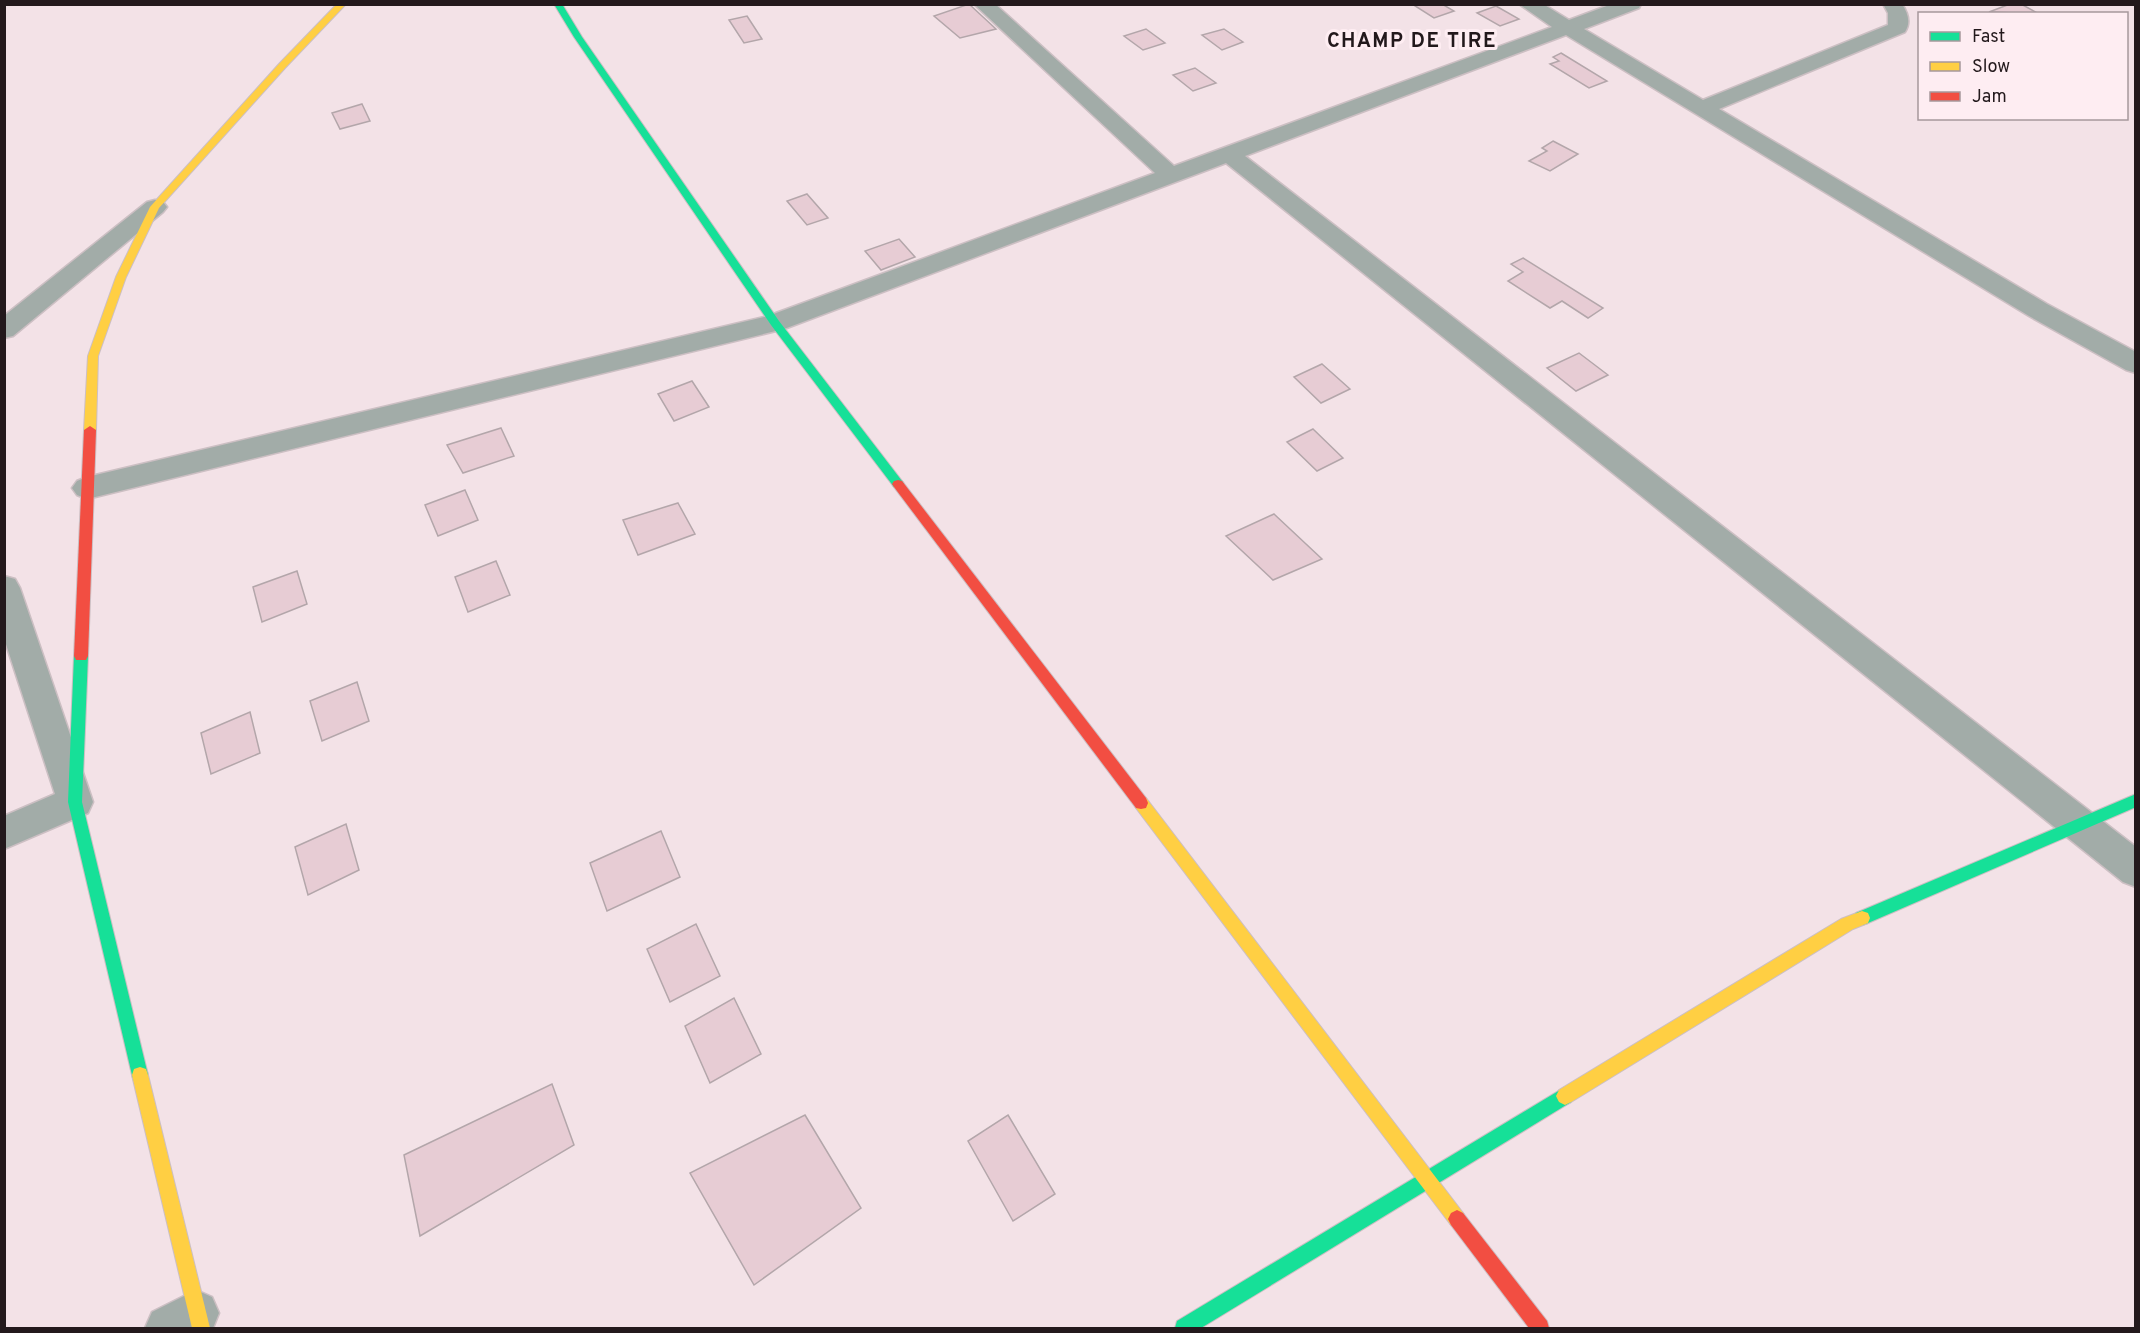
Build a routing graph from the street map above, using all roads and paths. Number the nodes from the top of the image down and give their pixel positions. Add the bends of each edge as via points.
1 (342, 4) edge
2 (558, 4) edge
3 (983, 4) edge
4 (1528, 4) edge
5 (1632, 4) edge
6 (1892, 4) edge
7 (1566, 28) junction
8 (1702, 108) junction
9 (1227, 153) junction
10 (1171, 176) junction
11 (155, 207) junction
12 (775, 323) junction
13 (4, 330) edge
14 (2136, 364) edge
15 (87, 488) junction
16 (4, 588) edge
17 (2136, 800) edge
18 (75, 802) junction
19 (2078, 825) junction
20 (4, 833) edge
21 (2136, 870) edge
22 (1426, 1181) junction
23 (188, 1323) edge
24 (1184, 1329) edge
25 (1540, 1329) edge

1 - 11 main road
2 - 12 main road
3 - 10 street
4 - 7 street
5 - 7 street
6 - 8 street via 1898,13 1898,28
7 - 8 street
7 - 9 street
8 - 14 street via 2038,310
9 - 10 street
9 - 19 street
10 - 12 street
11 - 13 street
11 - 15 main road via 121,277 93,356
12 - 15 street
12 - 22 main road
15 - 18 main road
16 - 18 street
17 - 19 main road
18 - 20 street
18 - 23 main road
19 - 21 street
19 - 22 main road via 1847,924
22 - 24 main road
22 - 25 main road

